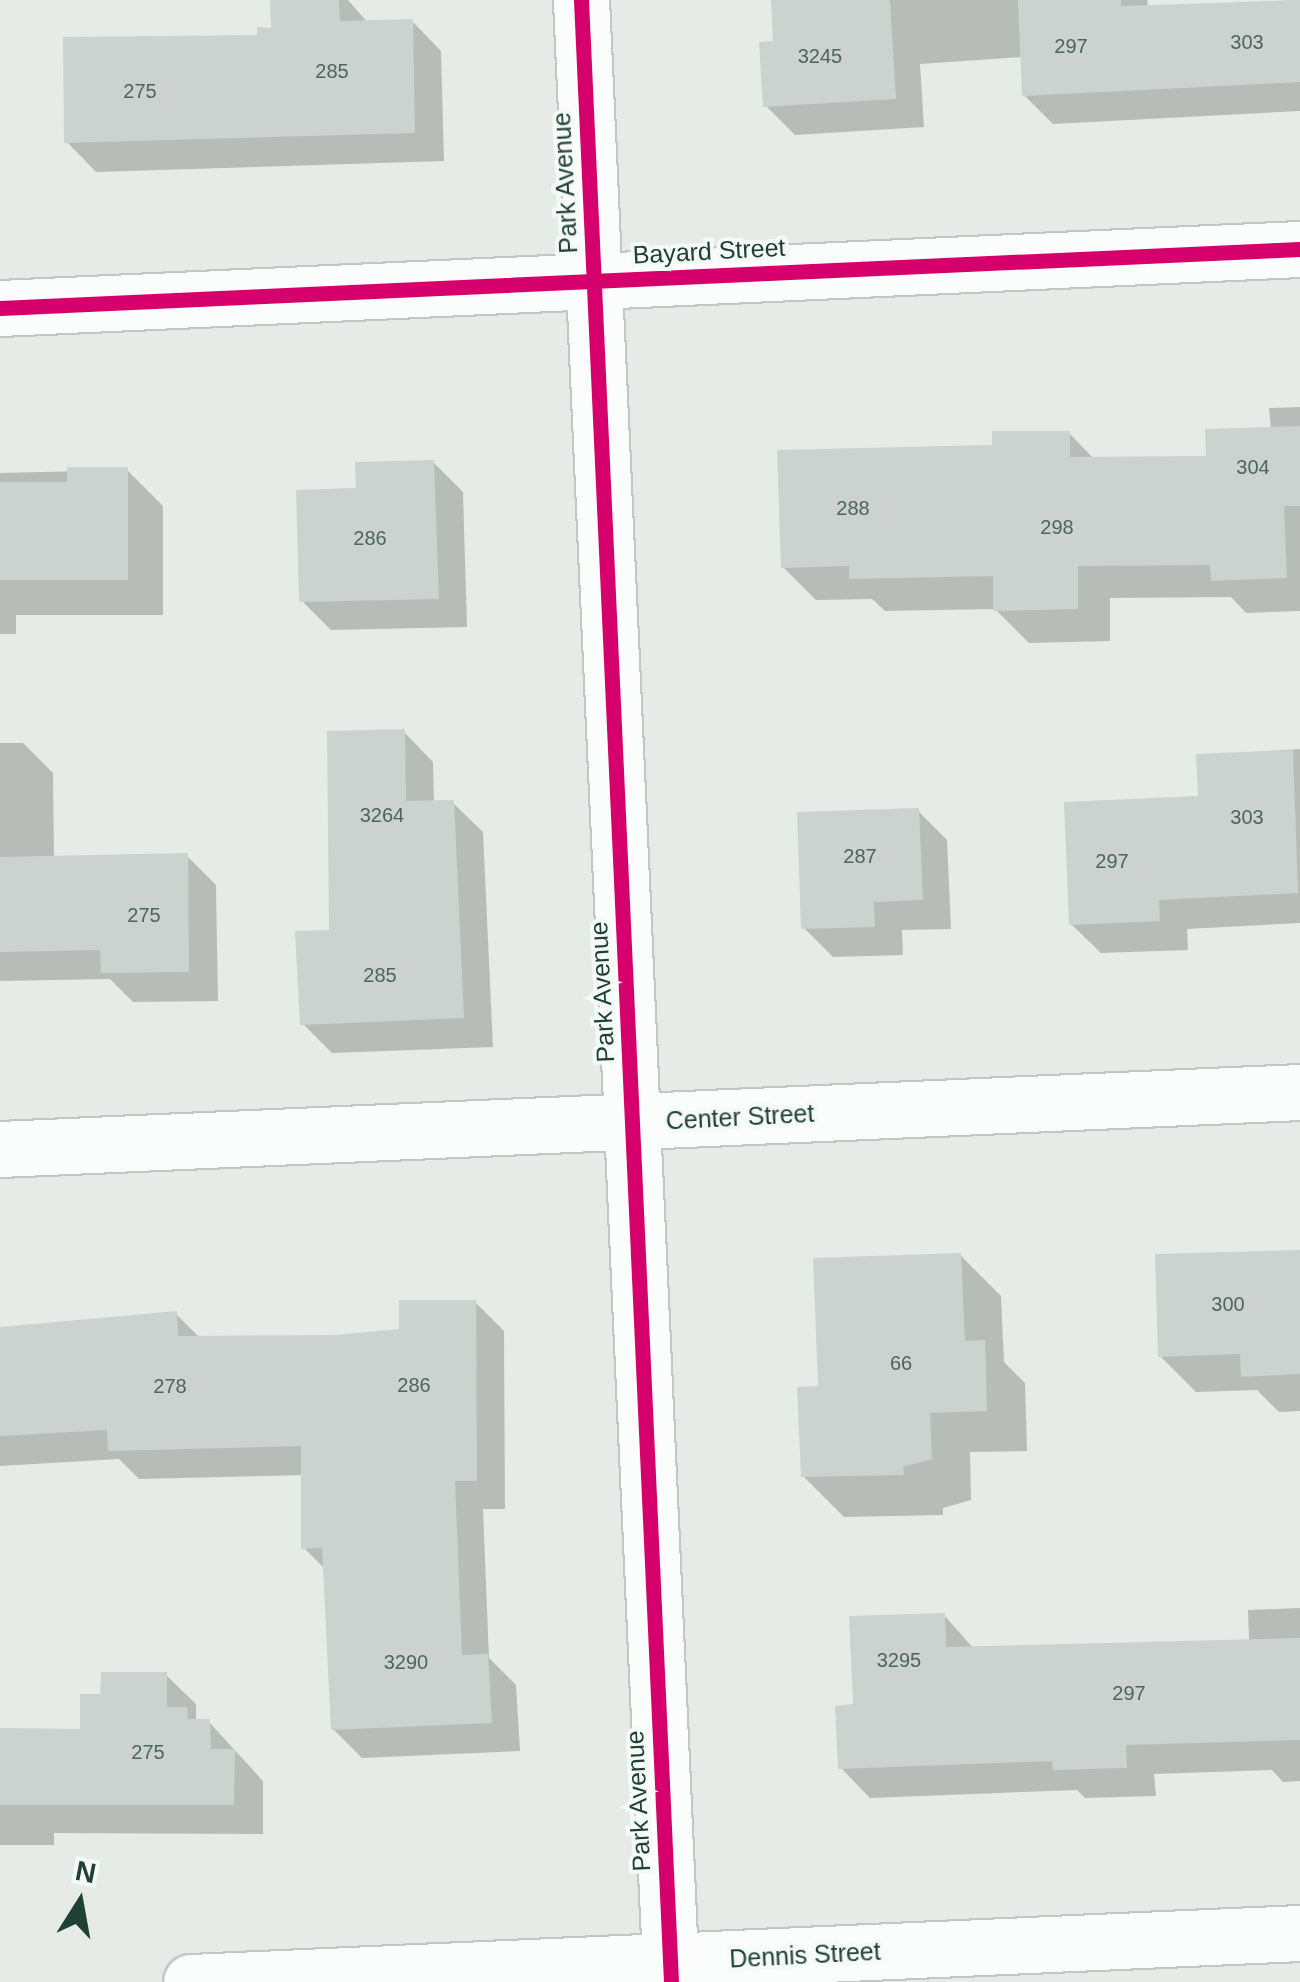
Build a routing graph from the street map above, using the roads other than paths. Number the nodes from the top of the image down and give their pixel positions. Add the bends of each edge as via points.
1 (581, 0) edge
2 (1300, 249) edge
3 (594, 281) junction
4 (0, 308) edge
5 (1300, 1092) edge
6 (632, 1122) junction
7 (0, 1149) edge
8 (1300, 1932) edge
9 (670, 1971) edge
10 (191, 1982) edge

1 - 3 street, Park Avenue
2 - 3 street, Bayard Street
3 - 4 street, Bayard Street
3 - 6 street, Park Avenue
5 - 6 street, Center Street
6 - 7 street, Center Street
6 - 9 street, Park Avenue
8 - 9 street, Dennis Street
9 - 10 street, Dennis Street

